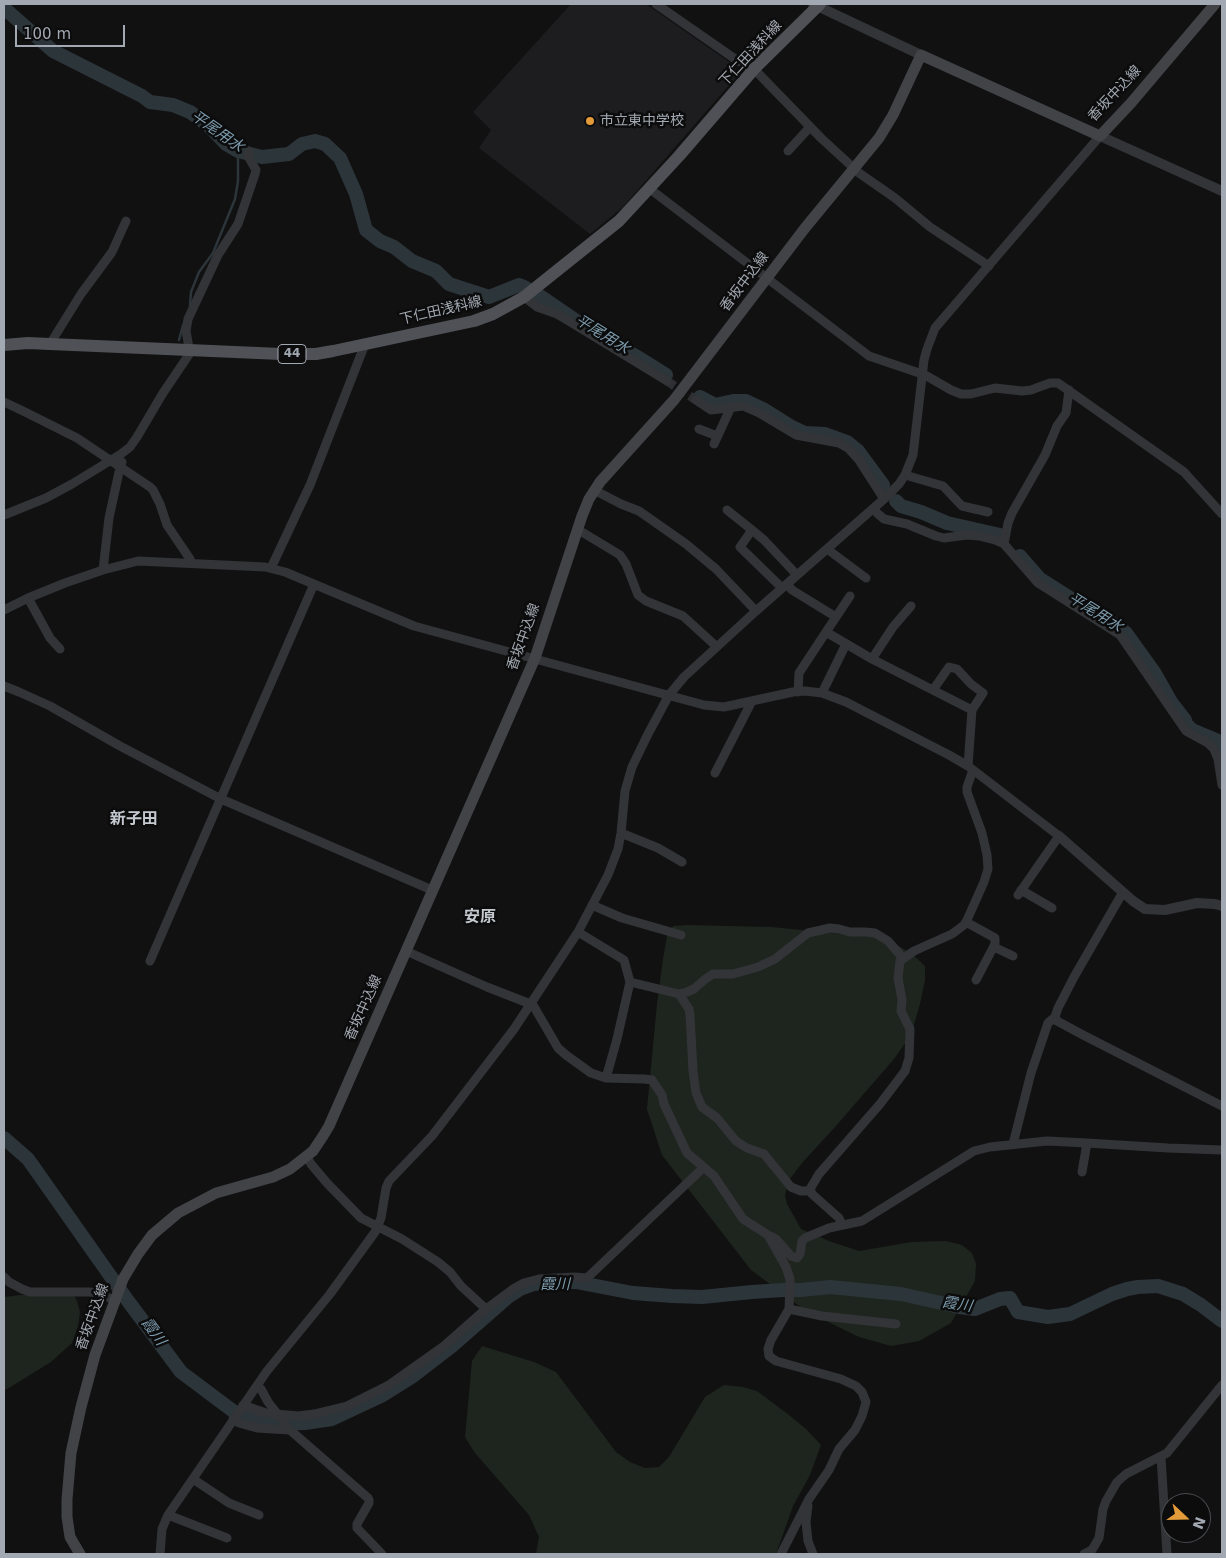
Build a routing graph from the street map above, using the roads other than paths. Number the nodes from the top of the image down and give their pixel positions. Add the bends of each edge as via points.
1 (656, 4) edge
2 (817, 4) edge
3 (1214, 4) edge
4 (921, 55) junction
5 (754, 69) junction
6 (810, 127) junction
7 (1100, 136) junction
8 (788, 150) dead end
9 (248, 153) dead end
10 (854, 168) junction
11 (650, 189) junction
12 (1222, 191) edge
13 (126, 221) dead end
14 (989, 266) junction
15 (767, 278) junction
16 (524, 297) junction
17 (50, 344) junction
18 (365, 344) junction
19 (4, 345) edge
20 (190, 350) junction
21 (923, 374) junction
22 (667, 381) tunnel mouth
23 (1069, 390) junction
24 (696, 400) tunnel mouth
25 (4, 402) edge
26 (731, 407) junction
27 (699, 429) dead end
28 (130, 447) junction
29 (110, 460) junction
30 (120, 467) junction
31 (905, 475) junction
32 (594, 490) junction
33 (884, 499) junction
34 (874, 508) junction
35 (727, 510) dead end
36 (988, 512) dead end
37 (1222, 514) edge
38 (4, 515) edge
39 (577, 529) junction
40 (752, 530) junction
41 (1004, 544) junction
42 (827, 549) junction
43 (191, 563) junction
44 (271, 568) junction
45 (103, 570) junction
46 (798, 575) junction
47 (866, 578) dead end
48 (314, 584) junction
49 (785, 586) junction
50 (850, 596) dead end
51 (28, 598) junction
52 (911, 606) dead end
53 (4, 610) edge
54 (756, 611) junction
55 (836, 617) junction
56 (826, 632) junction
57 (846, 644) junction
58 (717, 647) junction
59 (60, 649) dead end
60 (535, 658) junction
61 (872, 659) junction
62 (4, 686) edge
63 (933, 690) junction
64 (798, 692) junction
65 (822, 693) junction
66 (669, 695) junction
67 (752, 701) junction
68 (972, 710) junction
69 (970, 768) junction
70 (715, 773) dead end
71 (1222, 785) edge
72 (221, 799) junction
73 (621, 834) junction
74 (1059, 836) junction
75 (682, 862) dead end
76 (432, 890) junction
77 (1123, 892) junction
78 (592, 905) junction
79 (1222, 906) edge
80 (1052, 908) dead end
81 (966, 922) junction
82 (578, 932) junction
83 (681, 935) dead end
84 (994, 947) junction
85 (406, 951) junction
86 (1013, 956) dead end
87 (903, 958) junction
88 (150, 961) dead end
89 (976, 980) dead end
90 (630, 982) junction
91 (679, 994) junction
92 (531, 1004) junction
93 (1055, 1017) junction
94 (606, 1078) junction
95 (1222, 1106) edge
96 (1087, 1143) junction
97 (1013, 1144) junction
98 (1222, 1150) edge
99 (307, 1157) junction
100 (703, 1168) junction
101 (1082, 1172) dead end
102 (810, 1191) junction
103 (378, 1226) junction
104 (842, 1226) junction
105 (768, 1235) junction
106 (4, 1277) edge
107 (116, 1298) junction
108 (486, 1309) junction
109 (789, 1309) junction
110 (896, 1324) dead end
111 (1222, 1385) edge
112 (261, 1389) dead end
113 (242, 1406) junction
114 (277, 1414) junction
115 (234, 1418) junction
116 (289, 1429) junction
117 (1161, 1457) junction
118 (193, 1478) junction
119 (809, 1500) junction
120 (168, 1515) junction
121 (259, 1515) dead end
122 (227, 1538) dead end
123 (80, 1554) edge
124 (160, 1554) edge
125 (382, 1554) edge
126 (781, 1554) edge
127 (813, 1554) edge
128 (1084, 1554) edge
129 (1167, 1554) edge

1 - 5 street
2 - 4 street
2 - 5 main road, 下仁田浅科線 / 44
3 - 7 main road, 香坂中込線
4 - 7 main road, 香坂中込線
4 - 10 main road, 香坂中込線 via 886,128
5 - 6 street
5 - 11 main road, 下仁田浅科線 / 44
6 - 8 street
6 - 10 street
7 - 12 street
7 - 14 street
9 - 20 street via 256,174 238,224 218,255 188,320 186,331
10 - 14 street via 930,227
10 - 15 main road, 香坂中込線
11 - 15 street
11 - 16 main road, 下仁田浅科線 / 44 via 620,221
13 - 17 street via 112,252
14 - 21 street via 935,328
15 - 21 street via 870,356
15 - 32 main road, 香坂中込線 via 674,400
16 - 18 main road, 下仁田浅科線 / 44 via 474,321
16 - 22 street via 536,307 557,314
17 - 19 main road, 下仁田浅科線 / 44
17 - 20 main road, 下仁田浅科線 / 44
18 - 20 main road, 下仁田浅科線 / 44 via 301,354
18 - 44 street via 310,485
20 - 28 street
21 - 23 street via 961,394 996,388 1031,390 1054,383
21 - 31 street via 914,448
23 - 37 street via 1184,472
23 - 41 street via 1066,413 1012,513
24 - 26 street via 711,410
25 - 29 street via 77,438
26 - 27 street via 716,440
26 - 33 street via 743,406 796,435 839,443 848,448
28 - 29 street
28 - 30 street
29 - 30 street
29 - 38 street via 59,491
30 - 43 street via 153,490 167,525
30 - 45 street via 109,518
31 - 33 street
31 - 36 street via 943,486 962,506
32 - 39 main road, 香坂中込線
32 - 54 street via 639,512 686,544 716,569
33 - 34 street
34 - 41 street via 884,518 936,536 979,536
34 - 42 street
35 - 40 street
39 - 58 street via 620,555 638,595 683,616
39 - 60 main road, 香坂中込線
40 - 46 street
40 - 49 street via 740,547
41 - 71 street via 1038,583 1120,635 1186,731 1214,749
42 - 46 street
42 - 47 street
43 - 44 street
43 - 45 street via 138,561
44 - 48 street
45 - 51 street
46 - 49 street
48 - 60 street via 414,626
48 - 72 street
49 - 54 street
49 - 55 street
50 - 55 street
51 - 53 street
51 - 59 street via 50,638
52 - 61 street
54 - 58 street
55 - 56 street
56 - 57 street
56 - 64 street via 799,673
57 - 61 street
57 - 65 street
58 - 66 street
60 - 66 street
60 - 76 main road, 香坂中込線
61 - 63 street
62 - 72 street via 50,706
63 - 68 street
63 - 68 street via 949,667 957,669 983,693
64 - 65 street
64 - 67 street
65 - 69 street via 846,702
66 - 67 street via 724,707
66 - 73 street via 628,779
67 - 70 street
68 - 69 street
69 - 74 street
69 - 81 street via 967,792 988,862 984,882
72 - 76 street
72 - 88 street
73 - 75 street via 658,848
73 - 78 street via 614,862
74 - 77 street
74 - 80 street via 1020,893
76 - 85 main road, 香坂中込線
77 - 79 street via 1139,906 1152,910 1197,903
77 - 93 street
78 - 82 street
78 - 83 street via 622,918
81 - 84 street via 995,938
81 - 87 street via 952,934
82 - 90 street via 624,960
82 - 92 street
84 - 86 street
84 - 89 street
85 - 92 street
85 - 99 main road, 香坂中込線 via 329,1126
87 - 91 street via 888,941 875,933 816,930 758,967 732,974 713,974 694,989
87 - 102 street via 898,978 901,1011 911,1039 905,1071 819,1174
90 - 91 street
90 - 94 street
91 - 102 street via 689,1009 693,1072 702,1107 717,1118 736,1141 764,1154 791,1187
92 - 94 street via 558,1048 591,1073
92 - 103 street via 432,1136 390,1181
93 - 95 street via 1085,1036
93 - 97 street via 1048,1023 1031,1073
94 - 100 street via 652,1080 662,1094 687,1153
96 - 97 street via 1047,1141
96 - 98 street
96 - 101 street
97 - 104 street via 974,1151 862,1221
99 - 103 street via 344,1202 361,1218
99 - 107 main road, 香坂中込線 via 282,1174 216,1193 178,1213 152,1235 138,1254
100 - 105 street via 714,1176 743,1219
100 - 108 street via 587,1278 532,1280 513,1288
102 - 104 street via 839,1218
103 - 108 street via 438,1262
103 - 113 street via 330,1294
104 - 105 street via 806,1238 796,1258
105 - 109 street via 786,1267 790,1286
106 - 107 street via 30,1292 89,1292
107 - 123 main road, 香坂中込線 via 95,1355 68,1471 67,1517 70,1537
108 - 114 street via 444,1346 390,1385 347,1406 328,1411 298,1416
109 - 110 street
109 - 119 street via 771,1340 770,1356 776,1361 856,1386 866,1402 858,1423
111 - 117 street via 1180,1440
112 - 114 street
113 - 114 street
113 - 115 street
114 - 116 street
115 - 116 street via 239,1423 257,1428
115 - 118 street
116 - 125 street via 368,1498 369,1503 357,1528
117 - 128 street via 1126,1474 1117,1482 1106,1500 1100,1538 1092,1550
117 - 129 street
118 - 120 street
118 - 121 street via 229,1503
119 - 126 street
119 - 127 street via 806,1522
120 - 122 street
120 - 124 street via 162,1529

